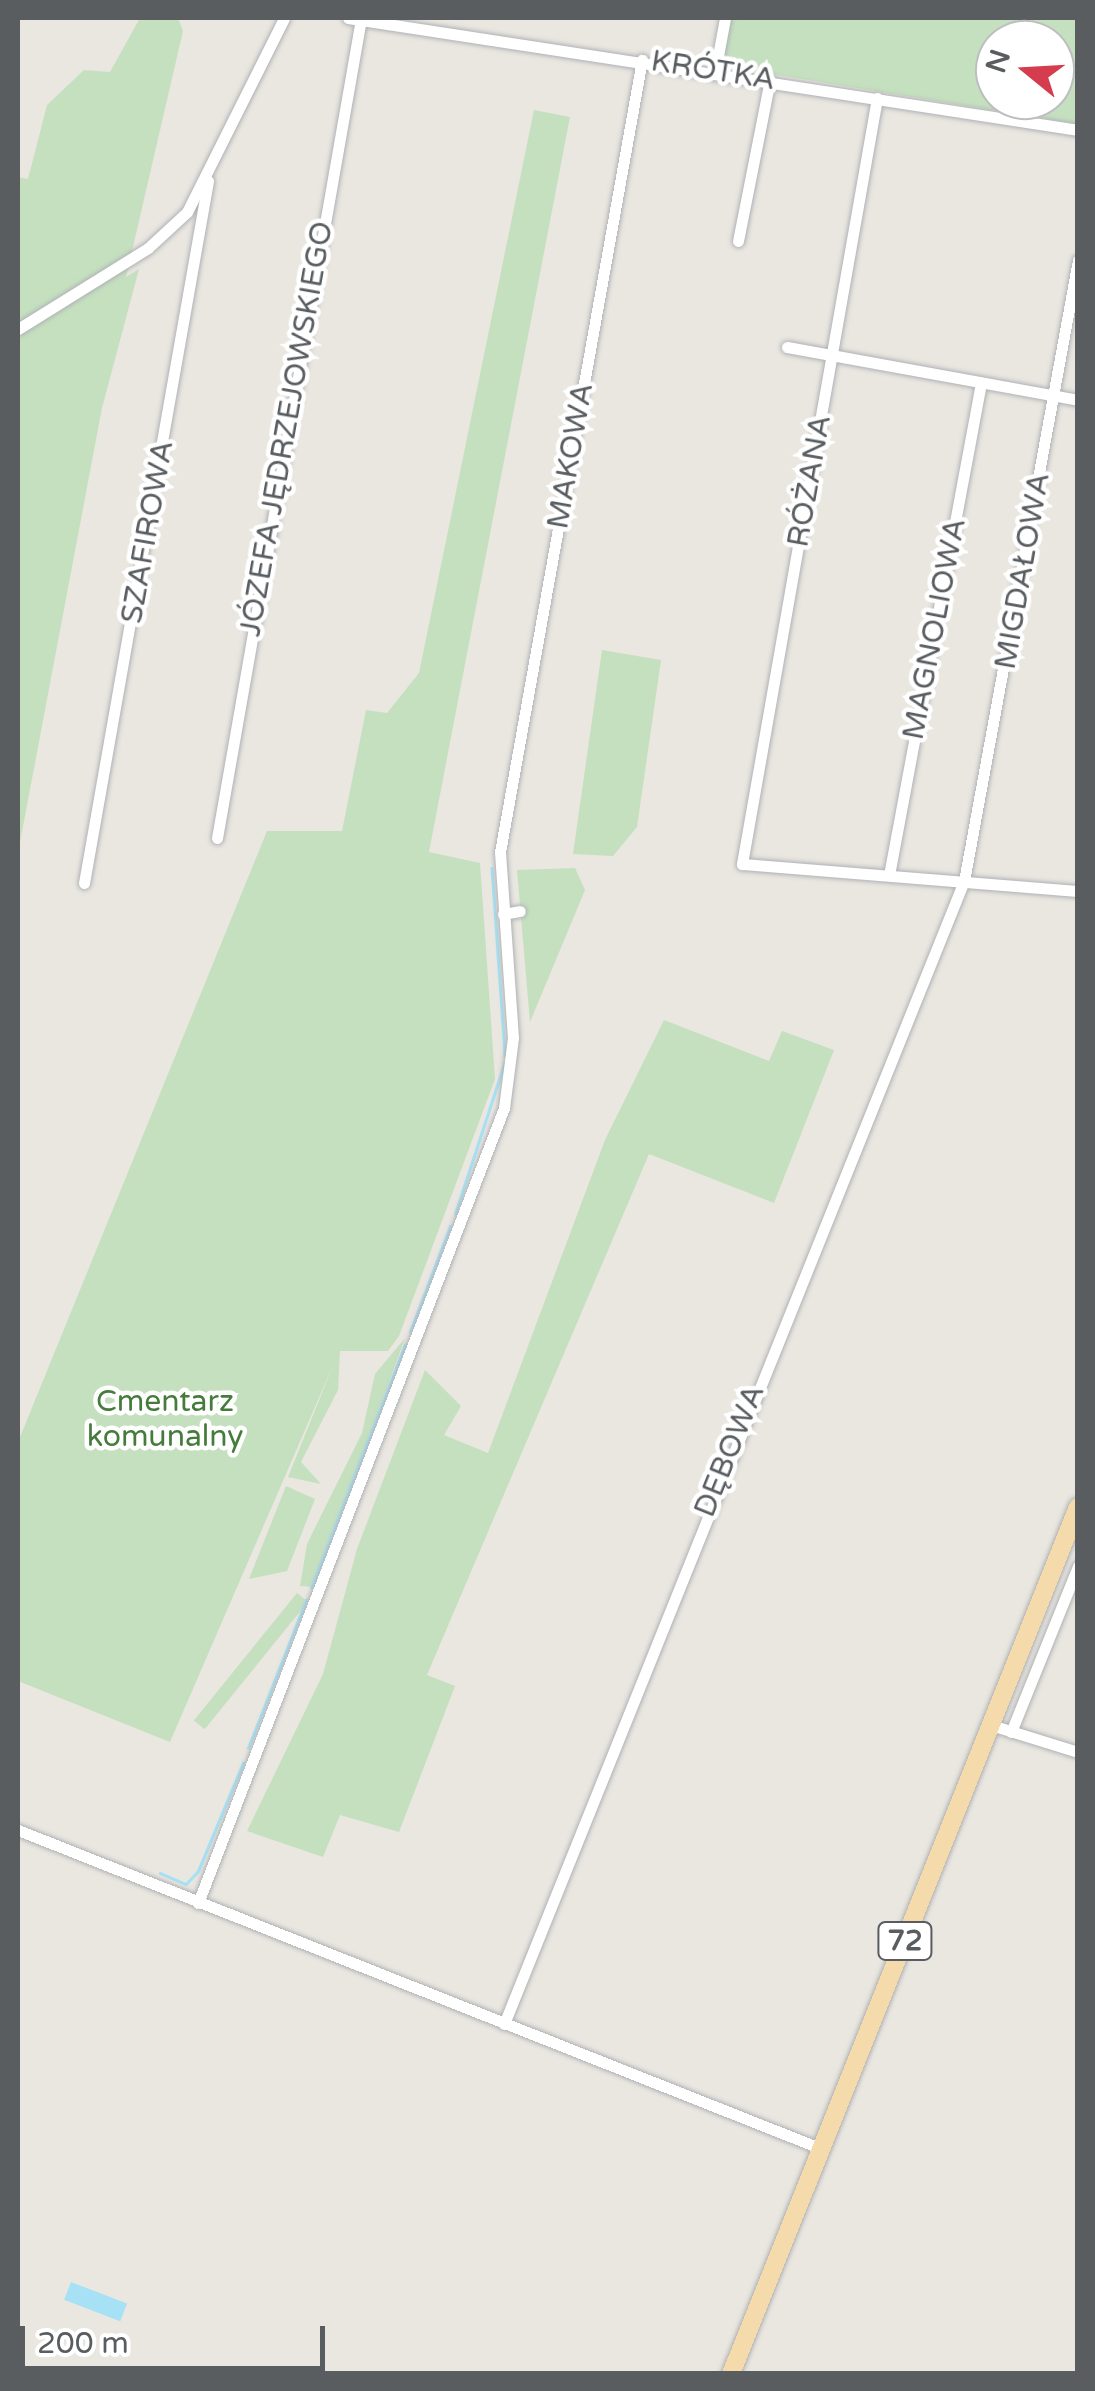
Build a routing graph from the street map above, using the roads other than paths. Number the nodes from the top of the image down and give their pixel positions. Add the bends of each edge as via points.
1 (284, 18) edge
2 (354, 18) edge
3 (725, 18) edge
4 (642, 60) junction
5 (715, 72) junction
6 (770, 80) junction
7 (877, 98) junction
8 (1078, 130) edge
9 (208, 181) junction
10 (738, 242) dead end
11 (1078, 260) edge
12 (18, 330) edge
13 (786, 346) dead end
14 (833, 354) junction
15 (981, 384) junction
16 (1054, 396) junction
17 (1078, 400) edge
18 (216, 838) dead end
19 (889, 875) junction
20 (964, 880) junction
21 (84, 883) dead end
22 (1078, 891) edge
23 (520, 911) dead end
24 (502, 914) junction
25 (1078, 1508) edge
26 (1078, 1566) edge
27 (991, 1725) junction
28 (1010, 1732) junction
29 (1078, 1752) edge
30 (18, 1830) edge
31 (198, 1902) junction
32 (504, 2024) junction
33 (822, 2149) junction
34 (732, 2374) edge

1 - 9 street
2 - 4 street, KRÓTKA
2 - 18 street, JÓZEFA JĘDRZEJOWSKIEGO
3 - 5 street
4 - 5 street, KRÓTKA
4 - 24 street, MAKOWA via 500,852
5 - 6 street, KRÓTKA
6 - 7 street, KRÓTKA
6 - 10 street
7 - 8 street, KRÓTKA
7 - 14 street, RÓŻANA
9 - 12 street via 148,248
9 - 21 street, SZAFIROWA
11 - 16 street, MIGDAŁOWA
13 - 14 street
14 - 15 street
14 - 19 street, RÓŻANA via 742,864
15 - 16 street
15 - 19 street, MAGNOLIOWA
16 - 17 street
16 - 20 street, MIGDAŁOWA
19 - 20 street
20 - 22 street
20 - 32 street, DĘBOWA
23 - 24 street
24 - 31 street, MAKOWA via 511,1072
25 - 27 main road, 72
26 - 28 street
27 - 28 street
27 - 33 main road, 72
28 - 29 street
30 - 31 street
31 - 32 street
32 - 33 street
33 - 34 main road, 72

